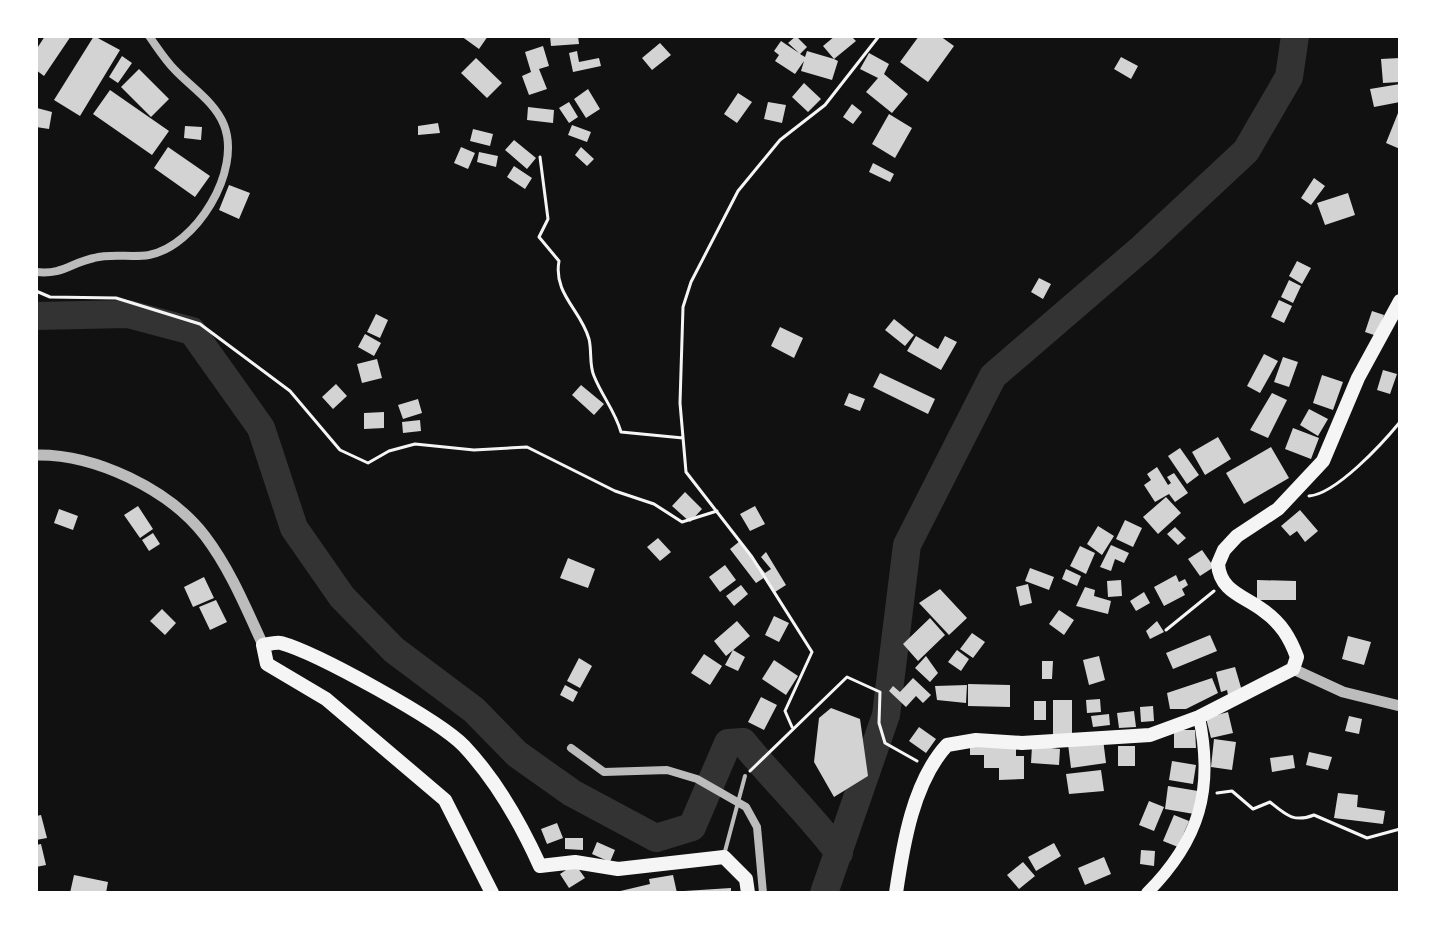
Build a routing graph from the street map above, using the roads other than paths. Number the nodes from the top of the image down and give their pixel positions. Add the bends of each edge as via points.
1 (149, 36) edge
2 (36, 272) edge
3 (1400, 301) edge
4 (36, 455) edge
5 (263, 645) junction
6 (1293, 669) junction
7 (1400, 706) edge
8 (1199, 717) junction
9 (571, 748) dead end
10 (745, 776) road end
11 (724, 857) junction
12 (492, 893) edge
13 (748, 893) edge
14 (763, 893) edge
15 (896, 893) edge
16 (1147, 893) edge

1 - 2 street via 225,126 228,151 216,200 176,245 149,255 92,258 55,274
3 - 6 main road via 1358,378 1323,461 1290,497 1224,550 1218,564 1223,584 1289,635 1297,657
4 - 5 street via 129,478 181,510 231,577
5 - 11 main road via 279,642 313,657 394,699 463,745 521,825 540,866 575,862 618,869
5 - 12 main road via 267,664 326,699 445,800
6 - 7 street via 1343,692
6 - 8 main road
8 - 15 main road via 1142,736 947,745 915,806
8 - 16 main road via 1207,782 1196,823
9 - 14 street via 604,772 667,770 697,779 746,807 757,827
10 - 11 lane
11 - 13 main road via 746,879

